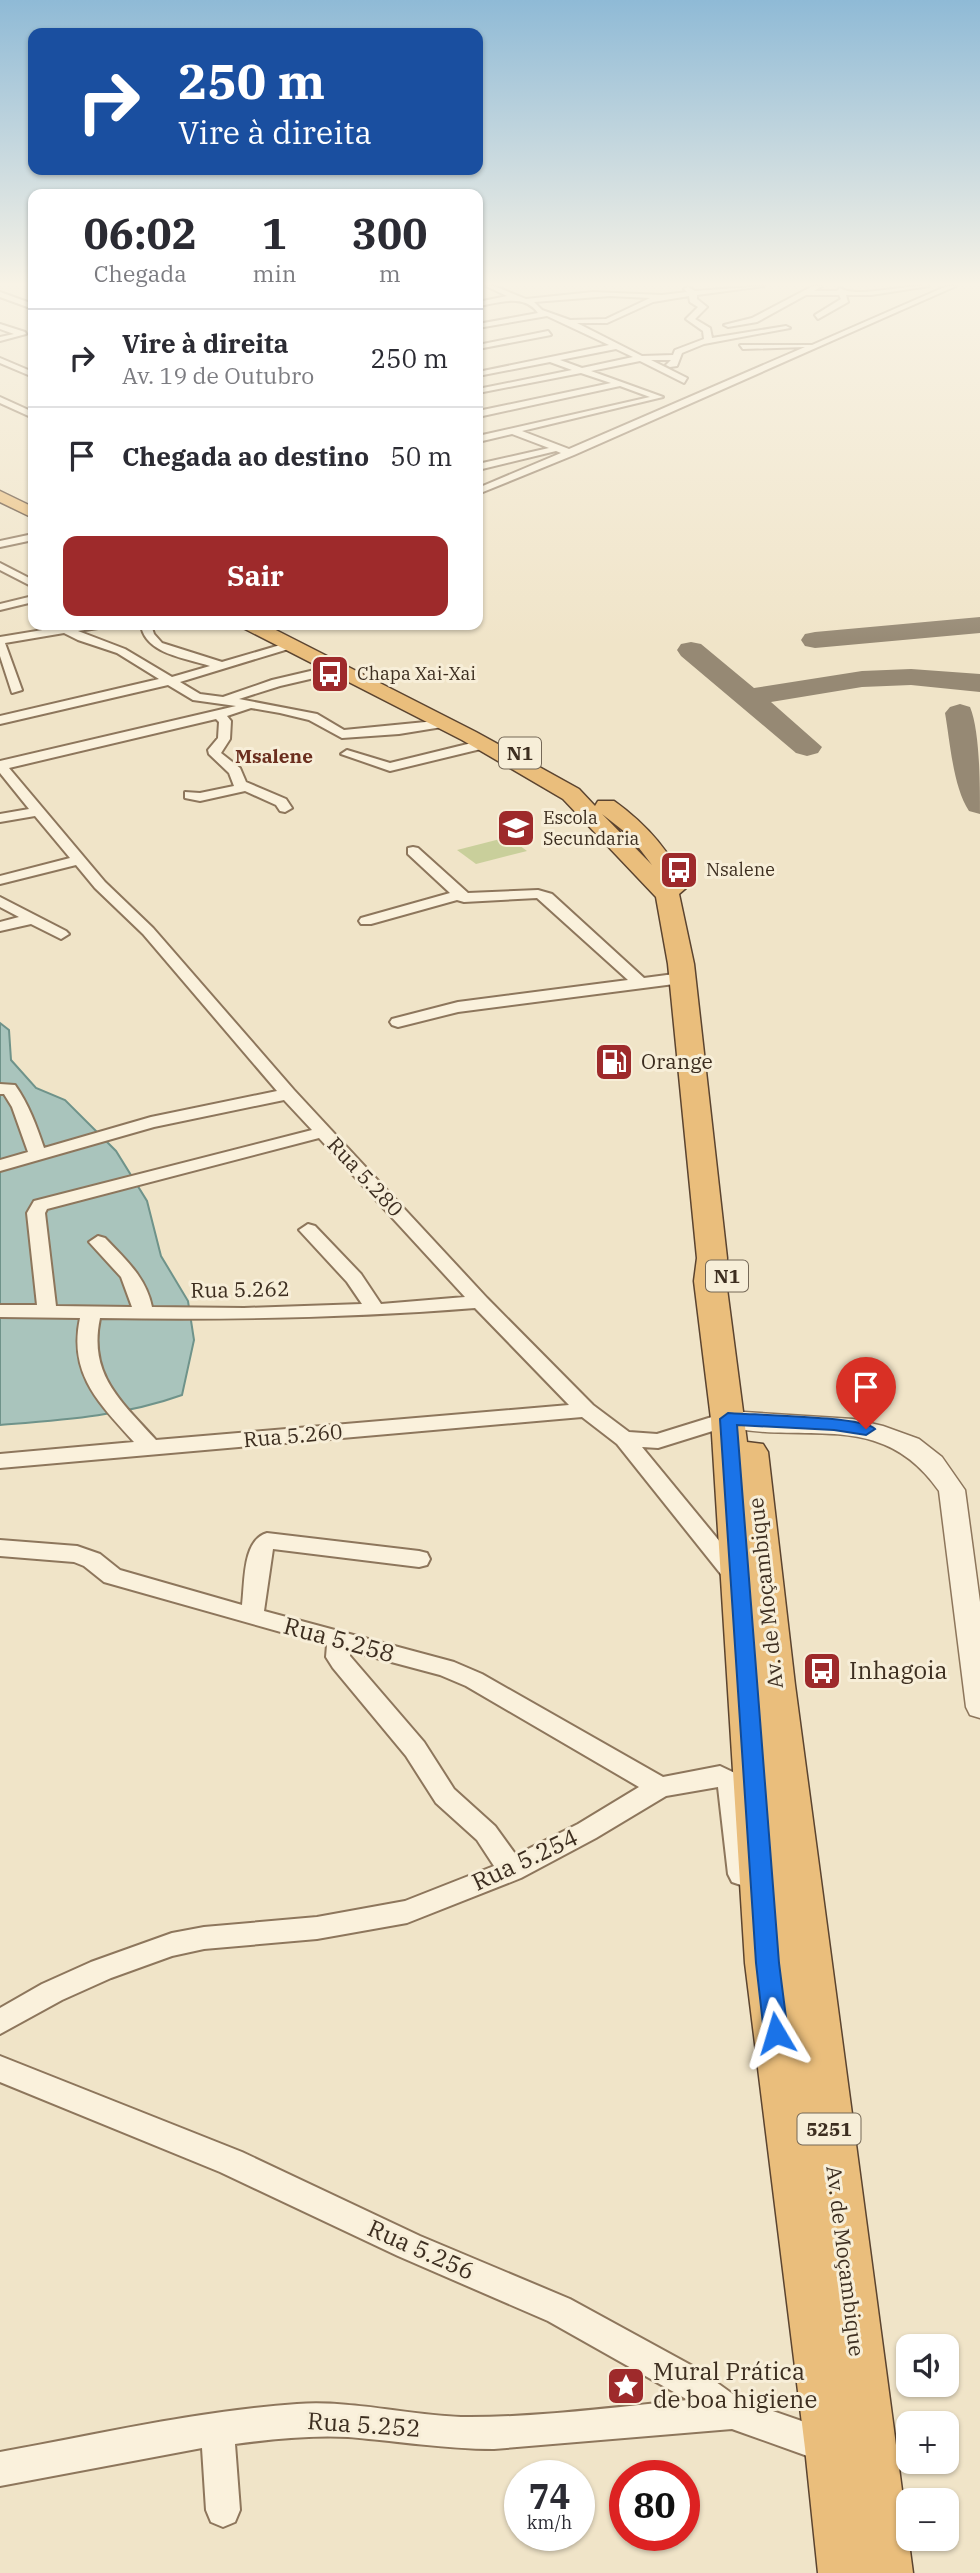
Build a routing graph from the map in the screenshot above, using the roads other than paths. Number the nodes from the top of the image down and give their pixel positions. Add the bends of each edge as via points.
1 (12, 406) edge
2 (522, 406) edge
3 (620, 406) edge
4 (678, 406) edge
5 (28, 409) edge
6 (22, 411) junction
7 (28, 413) edge
8 (0, 415) edge
9 (483, 415) edge
10 (483, 418) edge
11 (514, 431) junction
12 (483, 438) edge
13 (560, 448) junction
14 (571, 453) junction
15 (483, 466) edge
16 (0, 487) edge
17 (483, 489) edge
18 (0, 496) edge
19 (28, 501) edge
20 (28, 510) edge
21 (28, 538) edge
22 (0, 544) edge
23 (0, 565) edge
24 (12, 572) junction
25 (0, 575) edge
26 (28, 581) edge
27 (28, 600) edge
28 (0, 607) edge
29 (10, 624) dead end
30 (59, 630) edge
31 (68, 630) edge
32 (147, 630) edge
33 (262, 630) edge
34 (278, 630) edge
35 (29, 634) junction
36 (290, 645) junction
37 (1, 646) edge
38 (223, 666) junction
39 (337, 670) junction
40 (168, 681) junction
41 (16, 690) dead end
42 (221, 708) junction
43 (0, 720) edge
44 (442, 723) junction
45 (484, 744) junction
46 (347, 754) dead end
47 (1, 766) edge
48 (246, 787) junction
49 (190, 795) dead end
50 (285, 808) dead end
51 (39, 811) junction
52 (0, 818) edge
53 (413, 850) dead end
54 (80, 860) junction
55 (0, 880) edge
56 (457, 895) junction
57 (0, 901) edge
58 (31, 919) junction
59 (366, 921) dead end
60 (0, 927) edge
61 (61, 934) dead end
62 (682, 978) junction
63 (641, 984) junction
64 (398, 1022) dead end
65 (0, 1089) edge
66 (288, 1094) junction
67 (324, 1132) junction
68 (37, 1153) junction
69 (0, 1166) edge
70 (308, 1230) dead end
71 (99, 1242) dead end
72 (480, 1302) junction
73 (376, 1310) junction
74 (0, 1311) edge
75 (47, 1312) junction
76 (91, 1313) junction
77 (143, 1314) junction
78 (586, 1410) junction
79 (738, 1420) junction
80 (624, 1439) junction
81 (152, 1449) junction
82 (0, 1461) edge
83 (0, 1548) edge
84 (419, 1559) dead end
85 (738, 1580) junction
86 (252, 1617) junction
87 (338, 1641) junction
88 (775, 1685) joint
89 (980, 1707) edge
90 (660, 1787) junction
91 (512, 1870) junction
92 (768, 1963) joint
93 (0, 2022) edge
94 (0, 2068) edge
95 (784, 2104) junction
96 (732, 2413) junction
97 (217, 2429) junction
98 (832, 2448) junction
99 (0, 2469) edge
100 (223, 2510) dead end
101 (882, 2567) edge

1 - 6 street
2 - 9 street
3 - 11 street
4 - 14 street
5 - 6 street
6 - 7 street
6 - 8 street
10 - 11 street
11 - 12 street
11 - 13 street
13 - 14 street
13 - 15 street
14 - 17 street
16 - 19 highway
18 - 20 highway
21 - 22 street
23 - 24 street
24 - 25 street
24 - 26 street
27 - 28 street
29 - 35 street
30 - 35 street
31 - 40 street via 121,651
32 - 38 street via 158,645
33 - 36 highway, N1
34 - 39 highway, N1
35 - 37 street
36 - 38 street
36 - 39 highway, N1
37 - 41 street
38 - 40 street
39 - 42 street via 276,682
39 - 44 highway, Av. de Moçambique / N1
39 - 79 highway, Av. de Moçambique / N1 via 542,765 640,833 668,869 690,963 728,1286
40 - 42 street
40 - 43 street
42 - 44 street via 280,709 313,718 342,734
42 - 47 street
42 - 48 street via 224,739 215,754
44 - 45 highway, Av. de Moçambique / N1
45 - 46 street via 390,767
45 - 62 highway, Av. de Moçambique / N1 via 571,794 668,895
47 - 51 street, Rua 5.280
48 - 49 street
48 - 50 street
51 - 52 street
51 - 54 street, Rua 5.280
53 - 56 street
54 - 55 street
54 - 66 street, Rua 5.280 via 148,931
56 - 59 street
56 - 63 street via 547,897
57 - 58 street
58 - 60 street
58 - 61 street
62 - 63 street
62 - 79 highway, Av. de Moçambique / N1 via 712,1258 710,1281
63 - 64 street via 458,1007
65 - 68 street via 9,1089 20,1107
66 - 67 street, Rua 5.280
66 - 68 street via 151,1122
67 - 72 street, Rua 5.280
67 - 75 street via 40,1205 36,1213
68 - 69 street
70 - 73 street via 354,1278
71 - 77 street via 140,1289
72 - 73 street, Rua 5.262
72 - 78 street, Rua 5.280
73 - 77 street, Rua 5.262
74 - 75 street, Rua 5.262
75 - 76 street, Rua 5.262
76 - 77 street, Rua 5.262
76 - 81 street via 88,1359 109,1399
78 - 80 street, Rua 5.280
78 - 81 street, Rua 5.260
79 - 80 street via 658,1441
79 - 85 highway, Av. de Moçambique / N1
79 - 88 highway, Av. de Moçambique / N1
79 - 89 street via 866,1429 902,1439 943,1472 952,1490
80 - 85 street, Rua 5.280
81 - 82 street, Rua 5.260
83 - 86 street, Rua 5.258 via 77,1554 112,1576
84 - 86 street via 267,1541 262,1545
85 - 92 highway, Av. de Moçambique / N1
86 - 87 street, Rua 5.258
87 - 90 street, Rua 5.258 via 461,1673
87 - 91 street via 341,1662 415,1749 445,1797 486,1833
88 - 101 highway, Av. de Moçambique / 5251
90 - 91 street, Rua 5.254
90 - 95 street, Rua 5.254 via 720,1776 730,1782 762,2039 769,2080
91 - 93 street, Rua 5.254 via 407,1912 172,1945 89,1975
92 - 95 highway, Av. de Moçambique / 5251
94 - 96 street, Rua 5.256 via 231,2162 559,2310 687,2380
95 - 98 highway, Av. de Moçambique / 5251
96 - 97 street, Rua 5.252 via 494,2433 300,2420
96 - 98 street, Rua 5.256
97 - 99 street, Rua 5.252
97 - 100 street
98 - 101 highway, Av. de Moçambique / 5251

